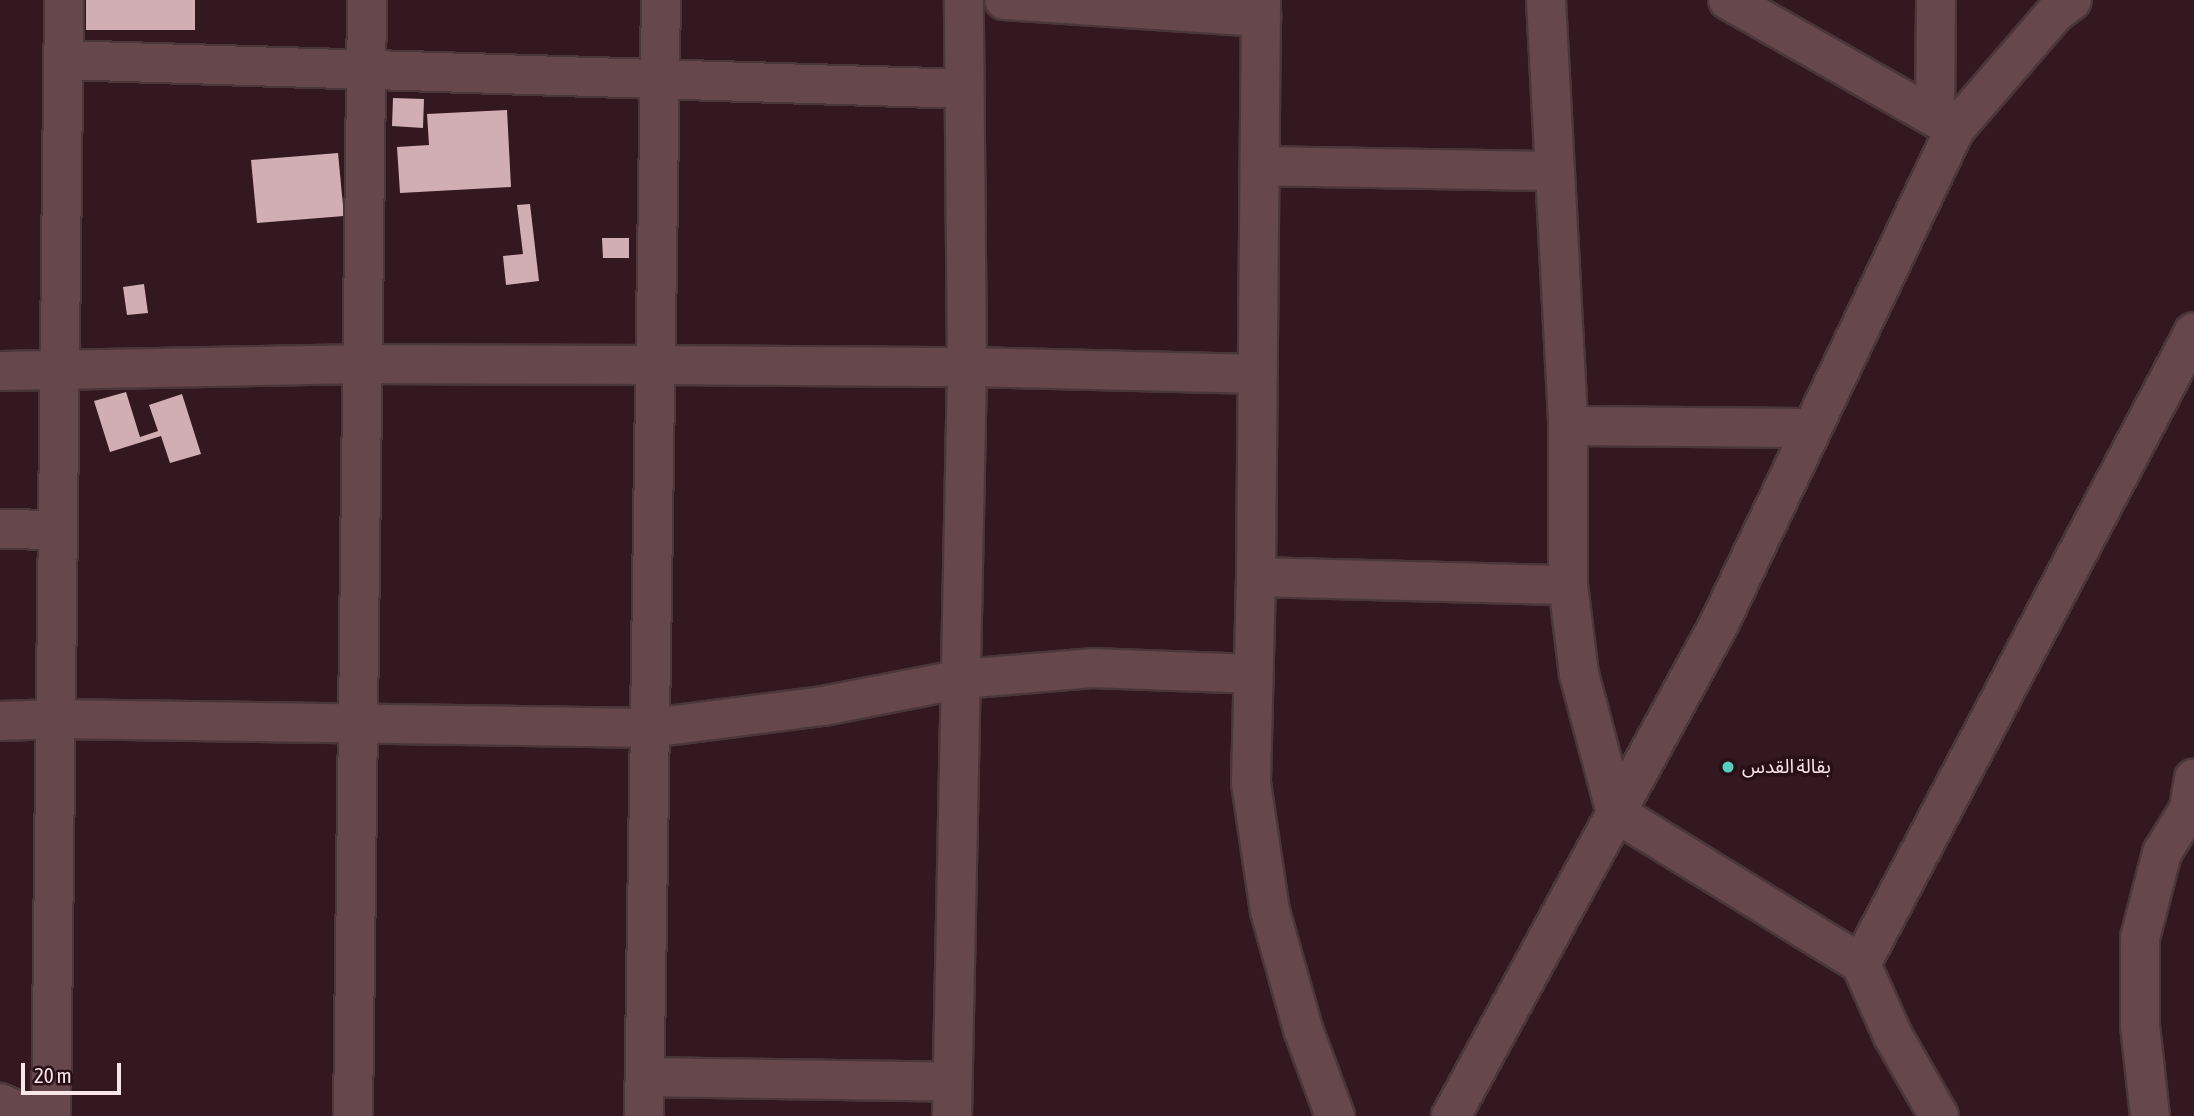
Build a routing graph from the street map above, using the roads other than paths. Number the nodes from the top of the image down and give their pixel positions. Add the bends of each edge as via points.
1 (64, 0) edge
2 (367, 0) edge
3 (660, 0) edge
4 (964, 0) edge
5 (1004, 0) edge
6 (1546, 0) edge
7 (1728, 0) edge
8 (1936, 0) edge
9 (2072, 0) edge
10 (1261, 8) edge
11 (63, 60) junction
12 (365, 69) junction
13 (658, 79) junction
14 (964, 89) junction
15 (1945, 123) junction
16 (1260, 166) junction
17 (1555, 171) junction
18 (2194, 332) edge
19 (363, 365) junction
20 (654, 365) junction
21 (967, 367) junction
22 (0, 371) edge
23 (60, 372) junction
24 (1258, 374) junction
25 (1568, 426) junction
26 (1810, 428) junction
27 (0, 529) edge
28 (58, 530) junction
29 (1256, 577) junction
30 (1568, 585) junction
31 (1252, 674) junction
32 (962, 679) junction
33 (56, 719) junction
34 (0, 721) edge
35 (358, 725) junction
36 (651, 728) junction
37 (2194, 778) edge
38 (1616, 813) junction
39 (1861, 964) junction
40 (645, 1077) junction
41 (952, 1099) edge
42 (0, 1103) edge
43 (31, 1116) edge
44 (51, 1116) edge
45 (353, 1116) edge
46 (644, 1116) edge
47 (1335, 1116) edge
48 (1451, 1116) edge
49 (1939, 1116) edge
50 (2150, 1116) edge

1 - 11 street
2 - 12 street
3 - 13 street
4 - 14 street
5 - 10 street
6 - 17 street
7 - 15 street
8 - 15 street
9 - 15 street
10 - 16 street
11 - 12 street
11 - 23 street
12 - 13 street
12 - 19 street
13 - 14 street
13 - 20 street
14 - 21 street
15 - 26 street
16 - 17 street
16 - 24 street
17 - 25 street
18 - 39 street
19 - 20 street
19 - 23 street
19 - 35 street
20 - 21 street
20 - 36 street
21 - 24 street
21 - 32 street
22 - 23 street
23 - 28 street
24 - 29 street
25 - 26 street
25 - 30 street
26 - 38 street via 1718,624
27 - 28 street
28 - 33 street
29 - 30 street
29 - 31 street
30 - 38 street via 1579,674
31 - 32 street via 1092,668
31 - 47 street via 1251,783 1270,911 1303,1029
32 - 36 street via 823,706
32 - 41 street
33 - 34 street
33 - 35 street
33 - 44 street
35 - 36 street
35 - 45 street
36 - 40 street
37 - 50 street via 2189,808 2162,853 2140,938 2140,1026
38 - 39 street
38 - 48 street
39 - 49 street via 1893,1036
40 - 41 street
40 - 46 street
42 - 43 street

